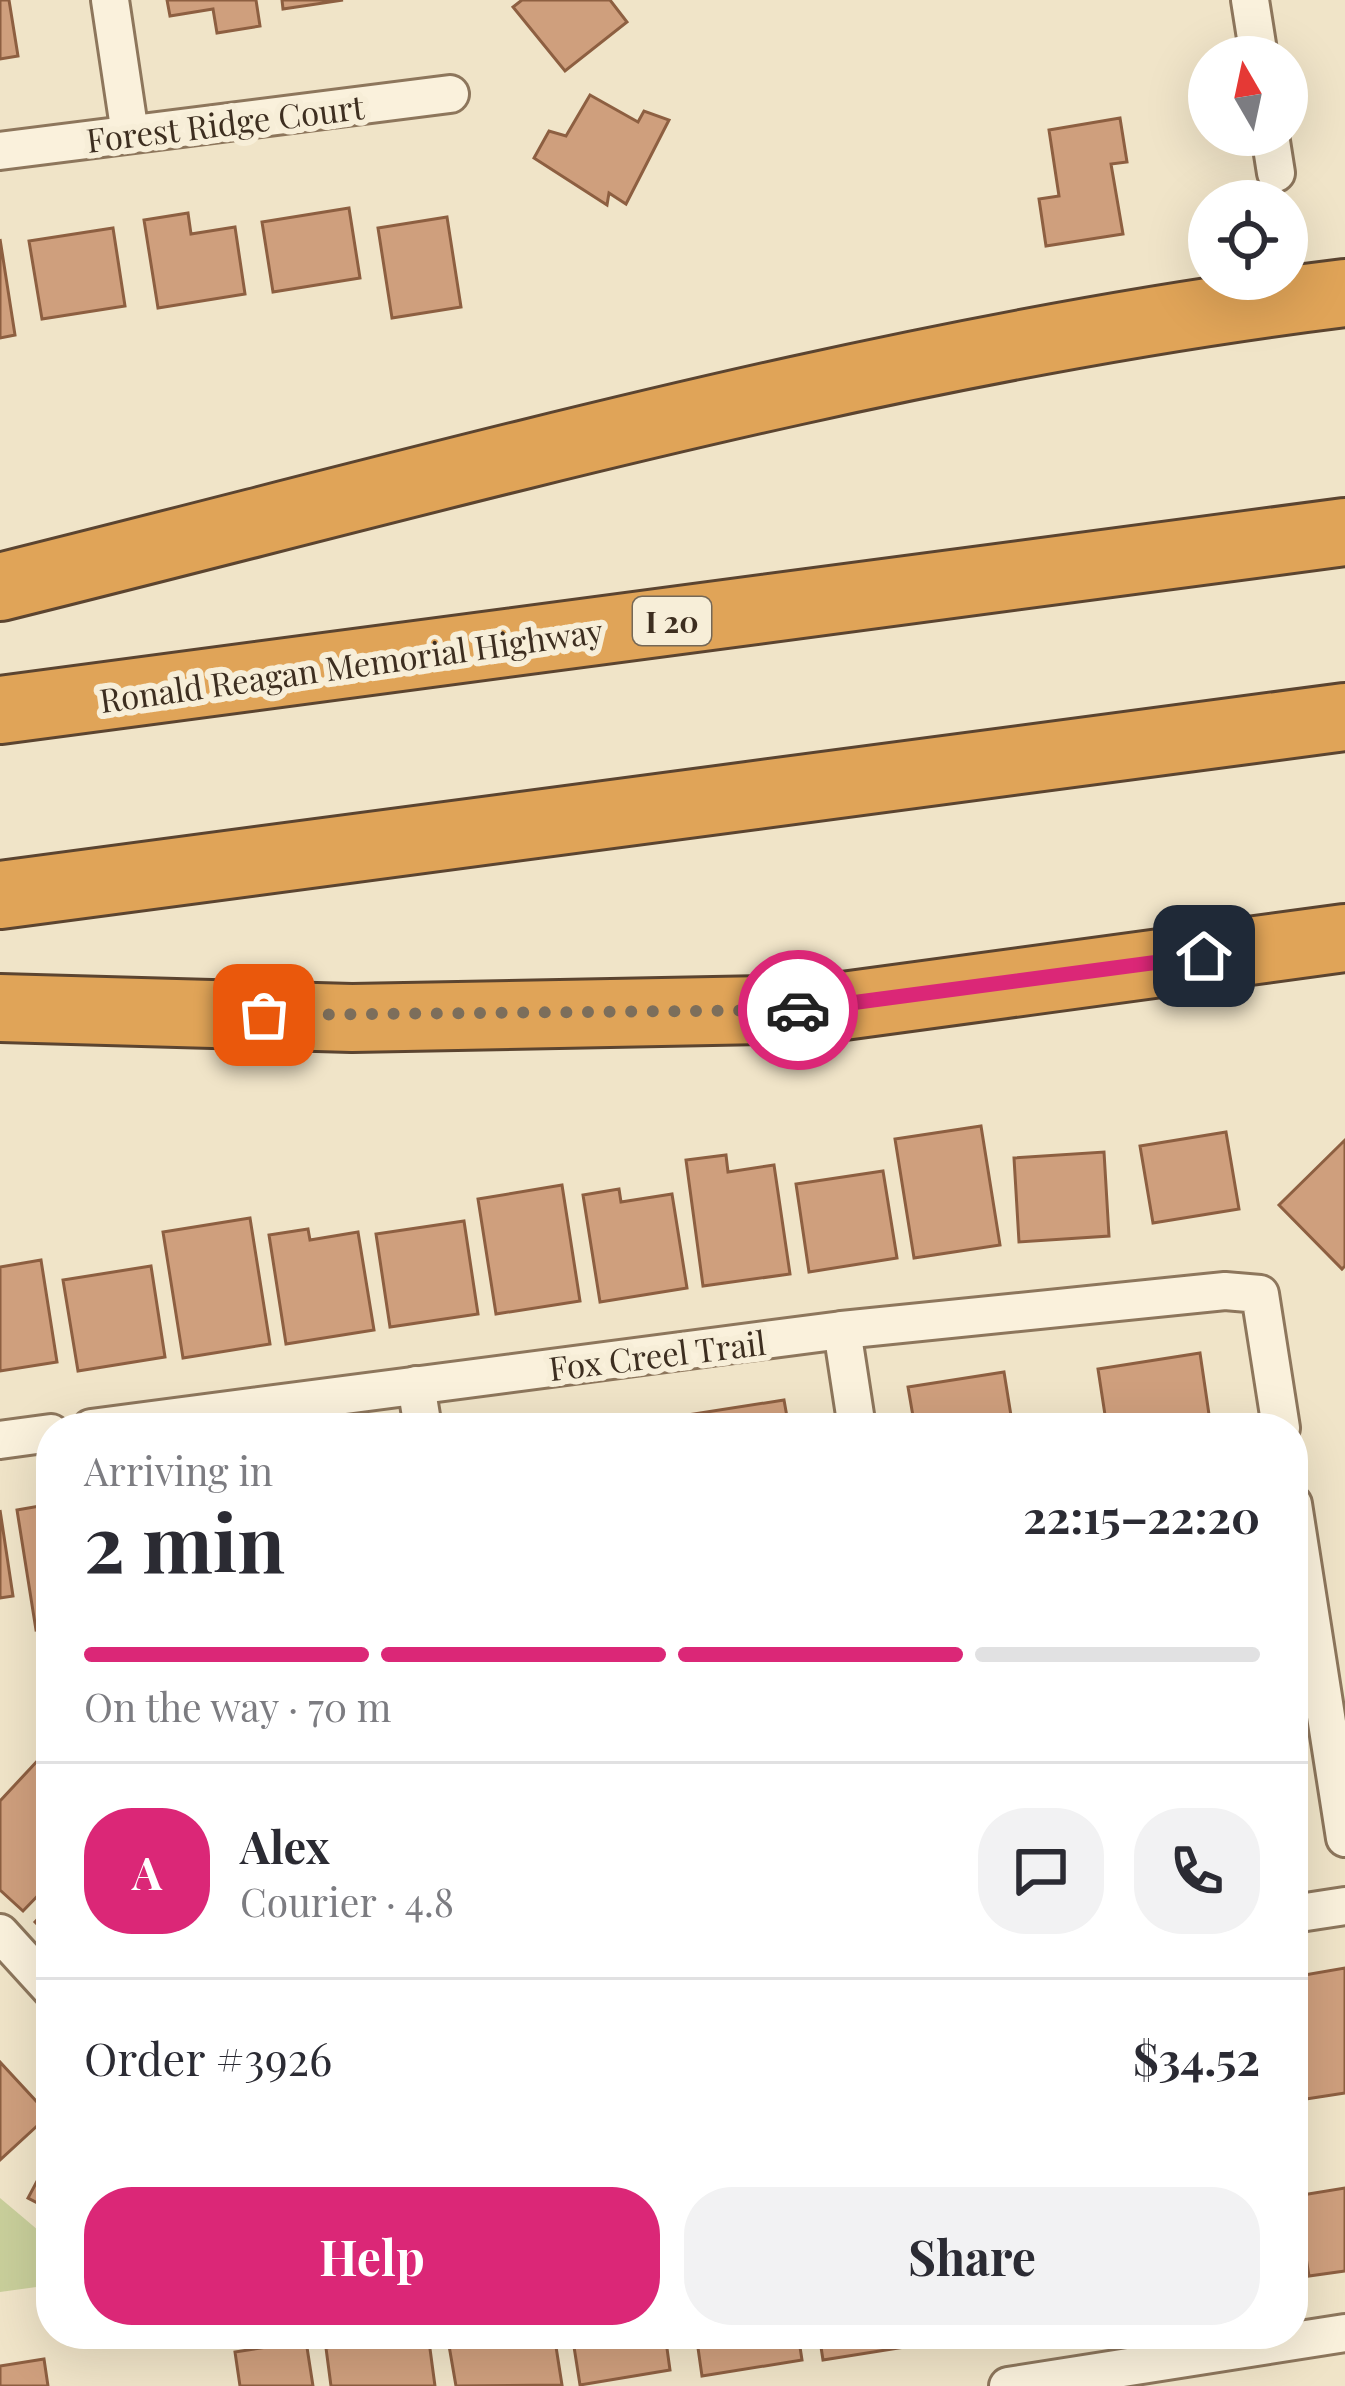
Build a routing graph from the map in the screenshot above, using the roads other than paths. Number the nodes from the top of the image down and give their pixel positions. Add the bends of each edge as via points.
1 (110, 0) edge
2 (1250, 0) edge
3 (1256, 36) edge
4 (449, 94) dead end
5 (130, 134) junction
6 (0, 151) edge
7 (1273, 156) edge
8 (1276, 173) dead end
9 (1345, 292) edge
10 (1345, 532) edge
11 (0, 587) edge
12 (0, 710) edge
13 (1345, 718) edge
14 (0, 895) edge
15 (1345, 938) edge
16 (0, 1008) edge
17 (842, 1330) junction
18 (416, 1385) junction
19 (204, 1413) edge
20 (421, 1413) edge
21 (855, 1413) edge
22 (1279, 1413) edge
23 (36, 1435) edge
24 (0, 1440) edge
25 (1308, 1600) edge
26 (1345, 1838) edge
27 (1345, 1906) edge
28 (1308, 1912) edge
29 (0, 1933) edge
30 (36, 1973) edge
31 (1345, 2333) edge
32 (1308, 2339) edge
33 (1243, 2349) edge
34 (1008, 2386) edge

1 - 5 street
2 - 3 street
4 - 5 street, Forest Ridge Court
5 - 6 street, Forest Ridge Court
7 - 8 street
9 - 11 highway via 1166,317 841,382
10 - 12 highway, Ronald Reagan Memorial Highway / I 20
13 - 14 highway
15 - 16 highway via 821,1009 352,1018
17 - 18 street, Fox Creel Trail
17 - 21 street
17 - 22 street, Fox Creel Trail via 1260,1294
18 - 19 street, Fox Creel Trail
18 - 20 street
23 - 24 street
25 - 26 street
27 - 28 street
29 - 30 street
31 - 32 street
33 - 34 street

